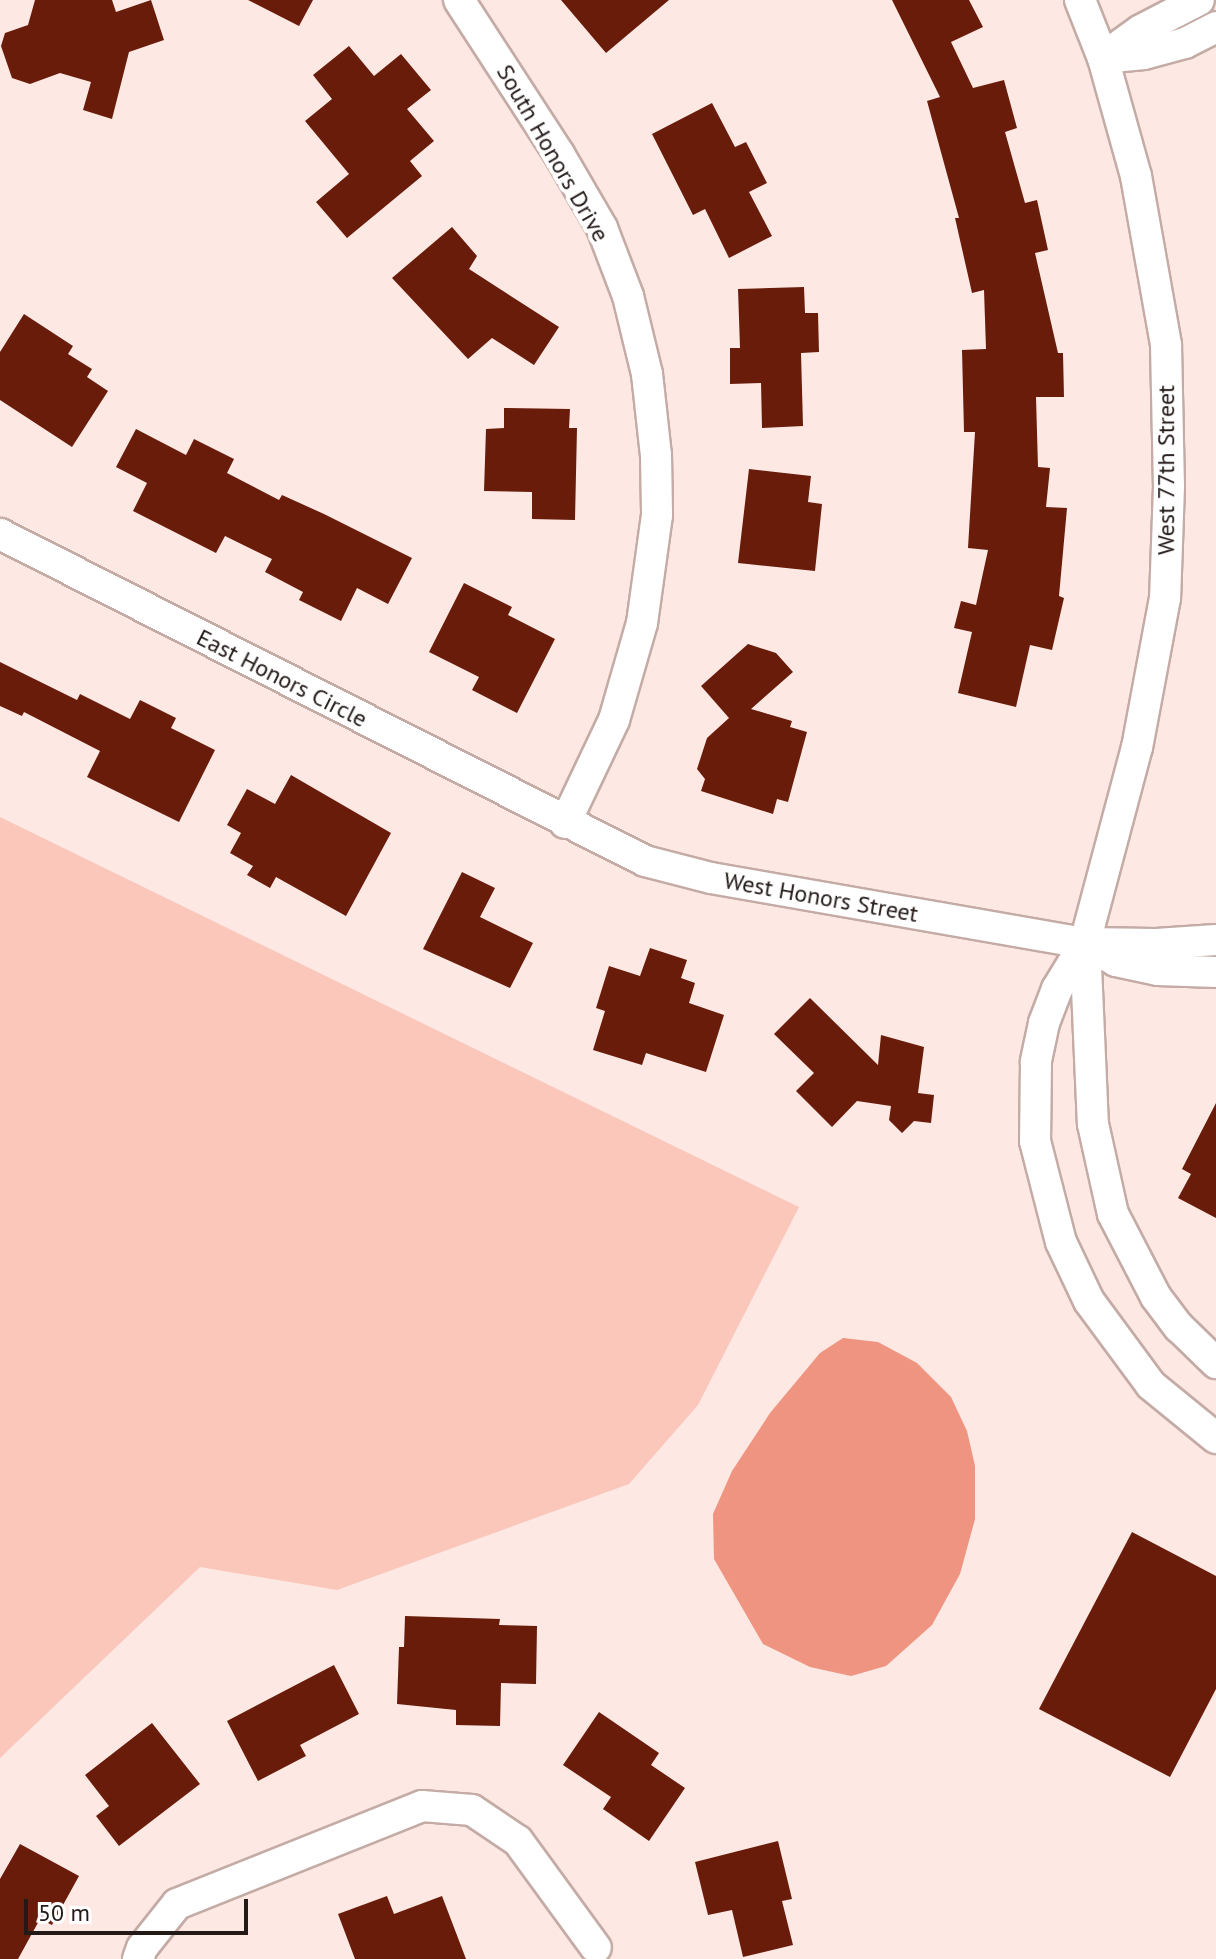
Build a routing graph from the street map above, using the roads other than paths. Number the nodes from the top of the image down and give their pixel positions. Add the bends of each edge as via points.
1 (459, 0) edge
2 (1080, 0) edge
3 (1199, 0) edge
4 (1216, 27) edge
5 (1103, 58) junction
6 (0, 534) edge
7 (565, 823) junction
8 (1216, 940) edge
9 (1085, 943) junction
10 (1216, 972) edge
11 (1216, 1363) edge
12 (1216, 1438) edge
13 (596, 1948) dead end
14 (138, 1959) edge

1 - 7 street, South Honors Drive via 602,228 628,296 647,374 657,515 642,623 614,720
2 - 5 street, West 77th Street
3 - 5 street via 1141,30
4 - 5 street via 1185,43
5 - 9 street, West 77th Street via 1136,176 1166,345 1169,486 1165,598 1151,679
6 - 7 street, East Honors Circle
7 - 9 street, West Honors Street via 625,853 676,870
8 - 9 street
9 - 10 street via 1116,961 1158,970
9 - 11 street, West 77th Street via 1093,1124 1113,1214 1156,1297
9 - 12 street, West 77th Street via 1057,989 1036,1062 1035,1141 1045,1191 1061,1242 1089,1301 1119,1345 1151,1385
13 - 14 street via 518,1841 472,1810 422,1806 177,1904

